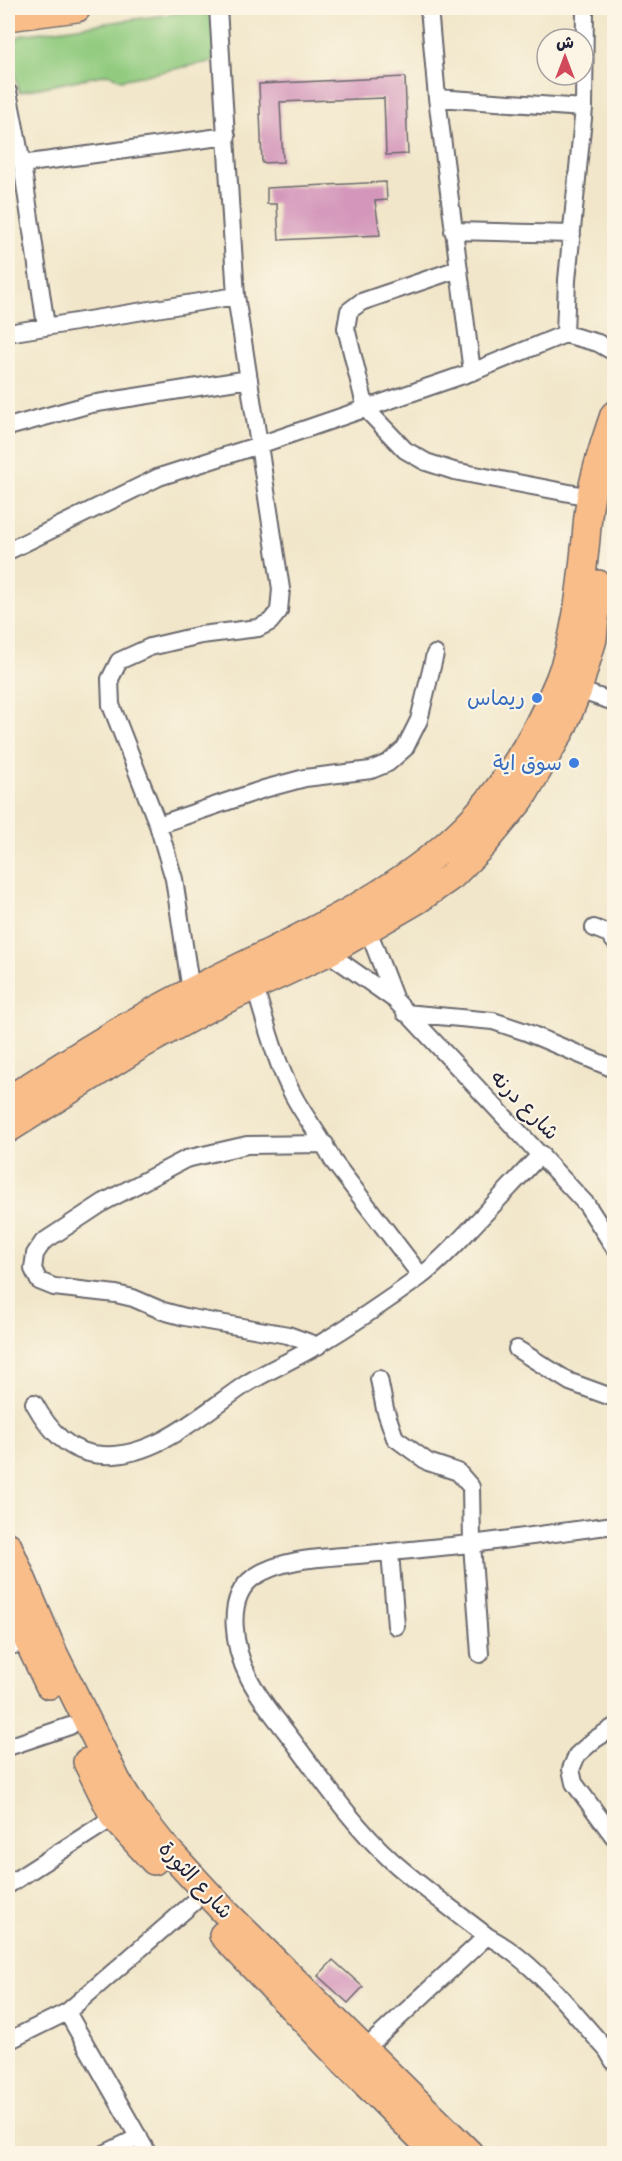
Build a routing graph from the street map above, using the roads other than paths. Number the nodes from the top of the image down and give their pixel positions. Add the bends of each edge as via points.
1 (76, 8) edge
2 (218, 8) edge
3 (429, 8) edge
4 (585, 8) edge
5 (8, 17) edge
6 (8, 92) edge
7 (437, 98) junction
8 (584, 108) junction
9 (227, 136) junction
10 (22, 164) junction
11 (453, 231) junction
12 (572, 234) junction
13 (458, 269) junction
14 (236, 296) junction
15 (46, 326) junction
16 (8, 333) edge
17 (565, 334) junction
18 (615, 352) edge
19 (472, 372) junction
20 (249, 379) junction
21 (366, 409) junction
22 (615, 415) edge
23 (8, 427) edge
24 (260, 445) junction
25 (615, 472) edge
26 (590, 497) junction
27 (8, 551) edge
28 (435, 654) dead end
29 (578, 690) junction
30 (615, 702) edge
31 (159, 825) junction
32 (363, 917) junction
33 (594, 928) dead end
34 (305, 934) junction
35 (615, 941) edge
36 (326, 953) junction
37 (255, 988) junction
38 (191, 991) junction
39 (400, 1007) junction
40 (615, 1069) edge
41 (8, 1100) edge
42 (8, 1129) edge
43 (325, 1144) junction
44 (541, 1154) junction
45 (615, 1247) edge
46 (421, 1276) junction
47 (318, 1346) junction
48 (517, 1349) dead end
49 (379, 1379) dead end
50 (615, 1398) edge
51 (34, 1403) dead end
52 (615, 1525) edge
53 (472, 1544) junction
54 (8, 1546) edge
55 (390, 1552) junction
56 (8, 1599) edge
57 (396, 1626) dead end
58 (28, 1642) edge
59 (480, 1654) dead end
60 (70, 1726) junction
61 (615, 1727) edge
62 (8, 1747) edge
63 (114, 1817) junction
64 (615, 1838) edge
65 (8, 1886) edge
66 (193, 1903) junction
67 (488, 1936) junction
68 (67, 2012) junction
69 (8, 2040) edge
70 (364, 2050) junction
71 (615, 2062) edge
72 (139, 2137) junction
73 (104, 2154) edge
74 (148, 2154) edge
75 (437, 2154) edge
76 (470, 2154) edge

1 - 5 main road
2 - 9 street
3 - 7 street
4 - 8 street
6 - 10 street
7 - 8 street
7 - 11 street
8 - 12 street
9 - 10 street
9 - 14 street
10 - 15 street
11 - 12 street
11 - 13 street
12 - 17 street
13 - 19 street
13 - 21 street via 360,302 350,311 346,328
14 - 15 street
14 - 20 street
15 - 16 street
17 - 18 street
17 - 19 street
19 - 21 street
20 - 23 street via 91,404
20 - 24 street
21 - 24 street
21 - 26 street via 405,450 426,462
22 - 26 main road
24 - 27 street via 159,477
24 - 31 street via 281,589 279,611 258,628 150,647 119,661 110,679 111,705
25 - 29 main road via 604,519 593,639
26 - 32 main road via 573,635 539,726 484,807
28 - 31 street via 419,720 405,748 388,763 371,770 305,778 264,789
29 - 30 street
29 - 32 main road via 562,729 521,799 483,845 452,876
31 - 38 street via 174,879
32 - 34 main road
32 - 36 main road
32 - 39 street, شارع درنه
33 - 35 street
34 - 36 street, شارع درنه
34 - 38 main road
36 - 37 main road
36 - 39 street, شارع درنه
37 - 42 main road via 210,1007 138,1047
37 - 43 street via 292,1094
38 - 41 main road via 90,1047
39 - 40 street via 492,1021
39 - 44 street, شارع درنه
43 - 46 street via 333,1161
43 - 47 street via 247,1145 186,1159 104,1202 43,1242 35,1254 33,1269 39,1281 54,1287 116,1294 185,1317 288,1335
44 - 45 street, شارع درنه via 587,1205
44 - 46 street
46 - 47 street
47 - 51 street via 248,1383 165,1439 127,1454 85,1453 69,1445 57,1436
48 - 50 street via 570,1382
49 - 53 street via 395,1438 428,1462 458,1472 471,1487
52 - 53 street
53 - 55 street
53 - 59 street
54 - 58 main road, شارع الثورة
55 - 57 street
55 - 67 street via 311,1560 274,1567 252,1578 239,1594 235,1612 238,1652 271,1712 347,1812 390,1859
56 - 58 main road, شارع الثورة
58 - 60 main road, شارع الثورة
58 - 70 main road, شارع الثورة via 135,1810 162,1844
60 - 62 street
60 - 63 main road, شارع الثورة
61 - 64 street via 577,1755 571,1769 574,1783
63 - 65 street
63 - 66 main road, شارع الثورة
66 - 68 street
66 - 75 main road, شارع الثورة
67 - 70 street
67 - 71 street via 533,1970
68 - 69 street
68 - 72 street
70 - 76 main road, شارع الثورة
72 - 73 street
72 - 74 street

